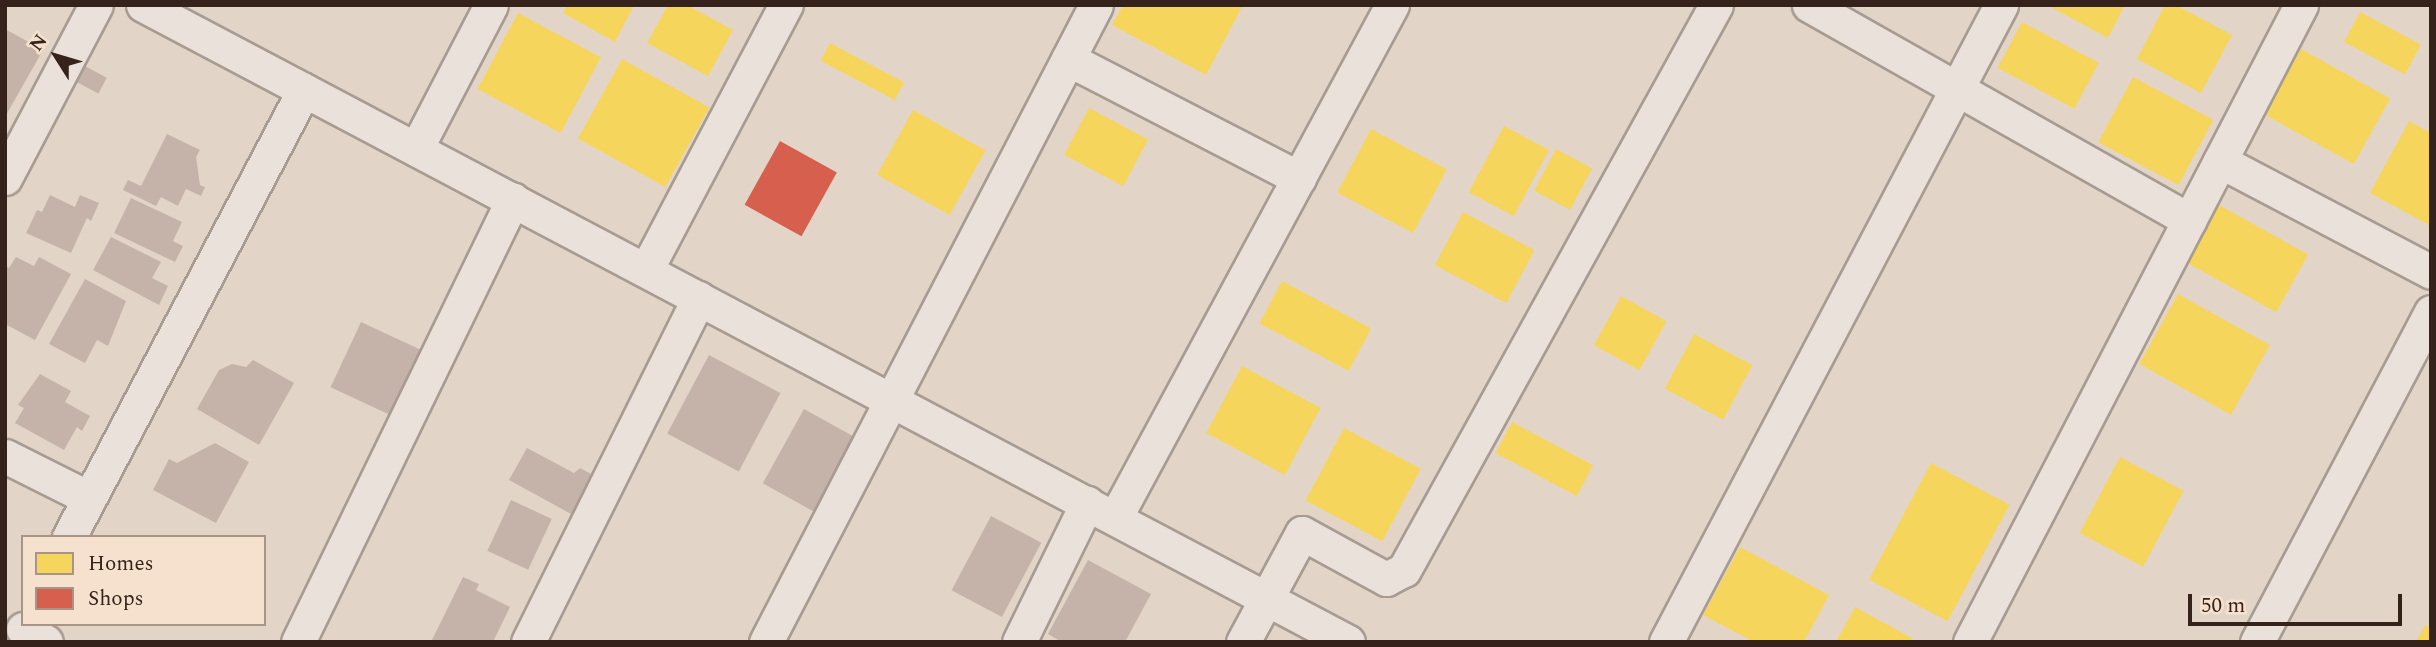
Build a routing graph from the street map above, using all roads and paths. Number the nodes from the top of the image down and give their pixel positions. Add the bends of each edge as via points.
1 (96, 5) edge
2 (143, 5) edge
3 (492, 5) edge
4 (786, 5) edge
5 (1096, 5) edge
6 (1392, 5) edge
7 (1716, 5) edge
8 (1809, 5) edge
9 (2001, 5) edge
10 (2301, 5) edge
11 (194, 17) edge
12 (1068, 59) junction
13 (1957, 89) junction
14 (304, 90) junction
15 (416, 149) junction
16 (2220, 161) junction
17 (5, 178) edge
18 (1299, 178) junction
19 (513, 200) junction
20 (2189, 220) junction
21 (646, 270) junction
22 (2431, 272) edge
23 (699, 298) junction
24 (2431, 312) edge
25 (890, 400) junction
26 (5, 456) edge
27 (89, 498) junction
28 (1101, 511) junction
29 (70, 535) edge
30 (1265, 597) junction
31 (298, 642) edge
32 (528, 642) edge
33 (766, 642) edge
34 (1019, 642) edge
35 (1243, 642) edge
36 (1348, 642) edge
37 (1666, 642) edge
38 (1970, 642) edge
39 (2257, 642) edge

1 - 17 street
2 - 11 street
3 - 15 street
4 - 21 street
5 - 12 street
6 - 18 street
7 - 30 street via 1404,570 1386,579 1302,533
8 - 13 street
9 - 13 street
10 - 16 street
11 - 14 street
12 - 18 street
12 - 25 street
13 - 20 street
13 - 37 street
14 - 15 street
14 - 27 street
15 - 19 street
16 - 20 street
16 - 22 street
18 - 28 street
19 - 21 street
19 - 31 street
20 - 38 street
21 - 23 street
23 - 25 street
23 - 32 street
24 - 39 street
25 - 28 street
25 - 33 street
26 - 27 street
27 - 29 street
28 - 30 street
28 - 34 street
30 - 35 street
30 - 36 street

